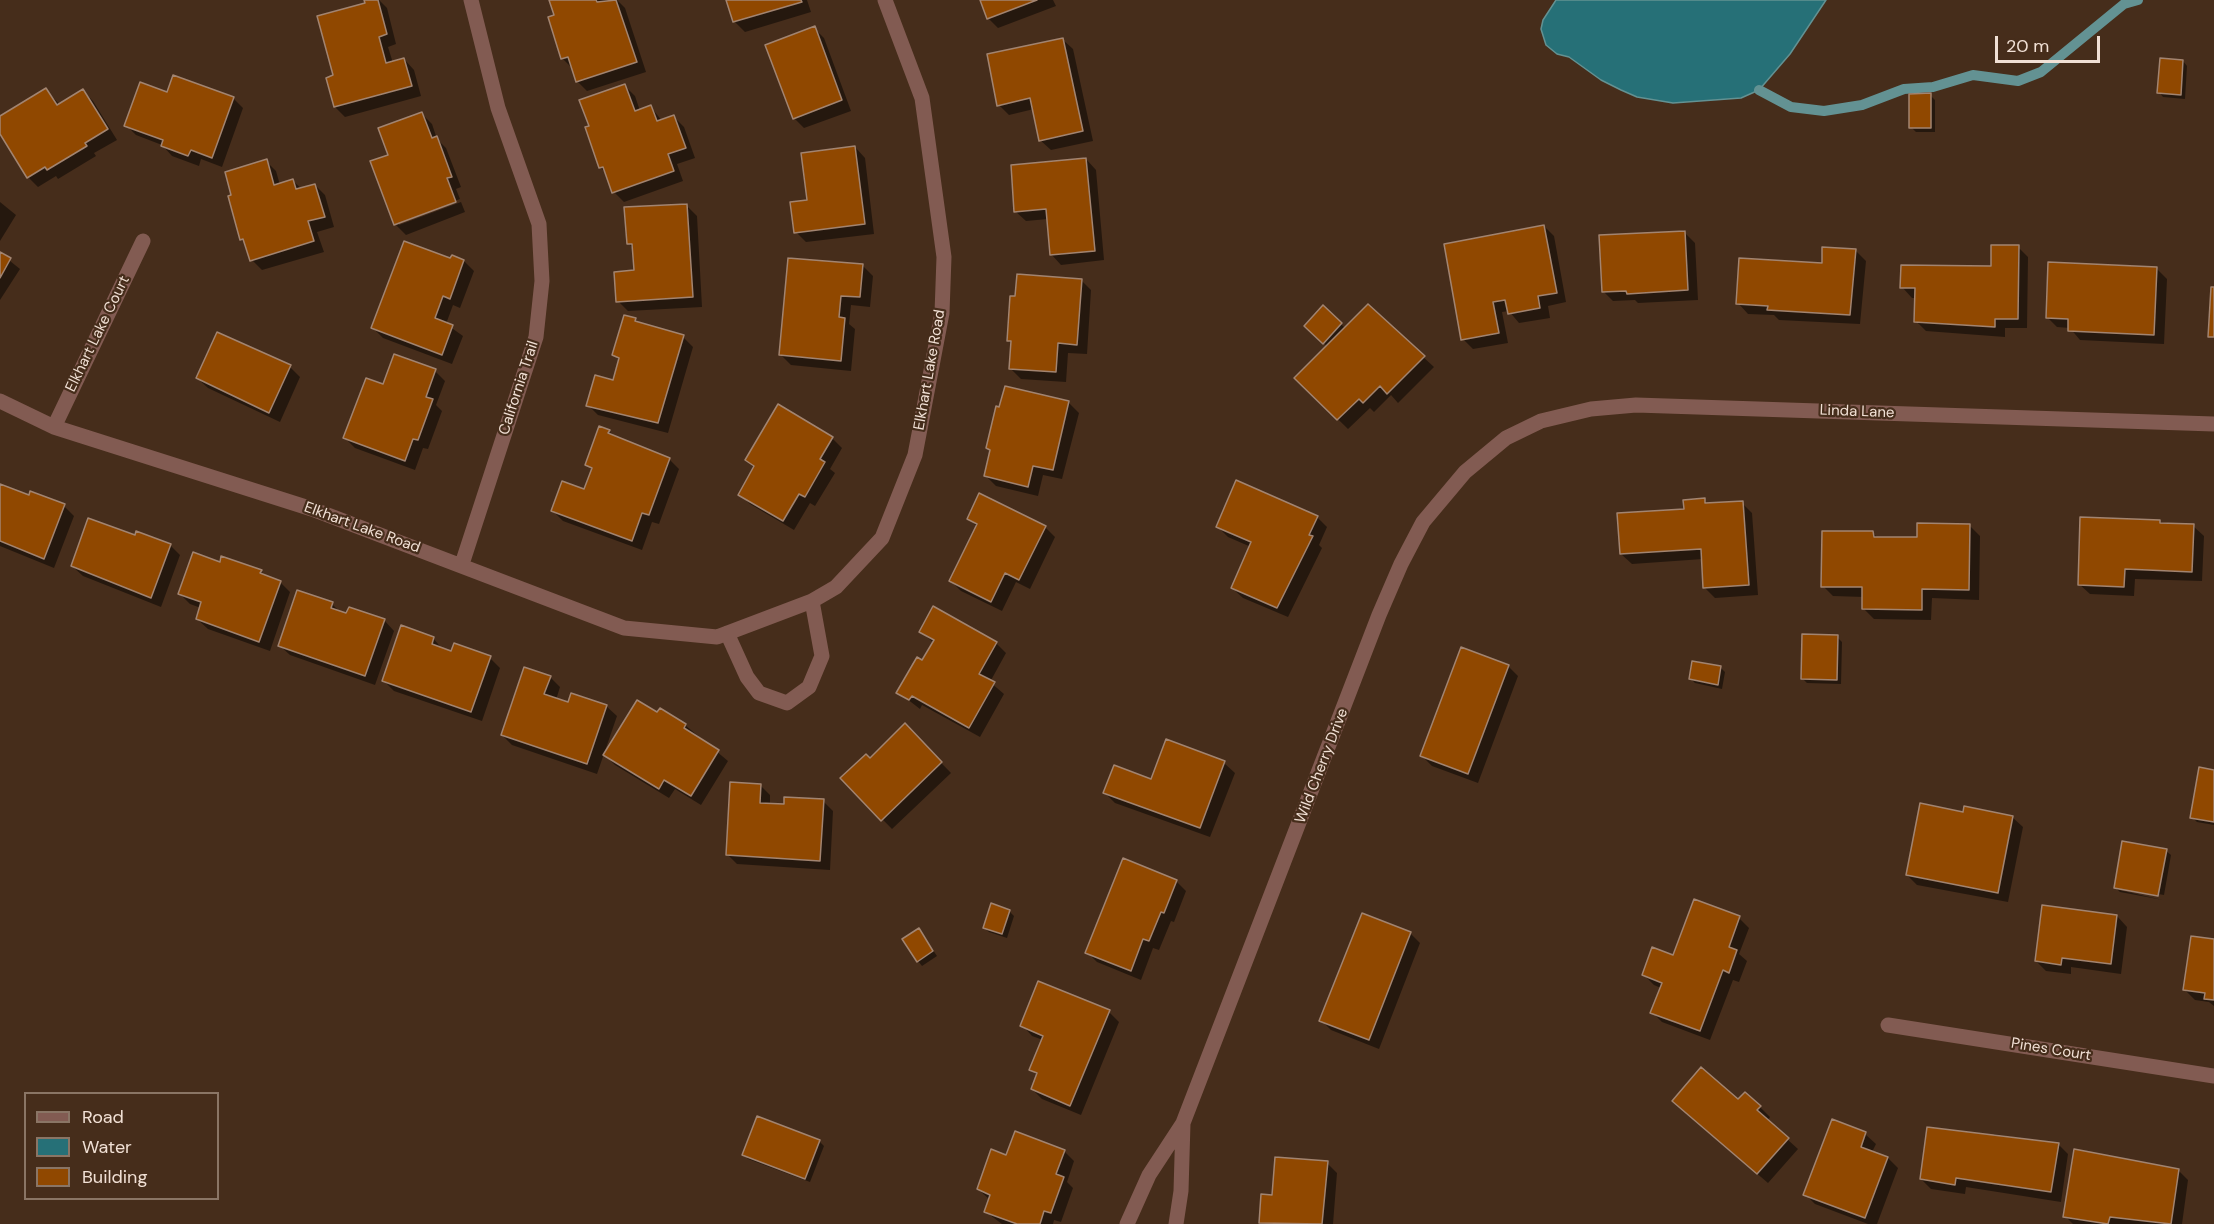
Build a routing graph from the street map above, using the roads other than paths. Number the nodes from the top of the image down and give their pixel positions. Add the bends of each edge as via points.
1 (471, 0) edge
2 (885, 0) edge
3 (143, 241) dead end
4 (0, 401) edge
5 (2214, 424) edge
6 (54, 427) junction
7 (1506, 438) joint
8 (462, 564) junction
9 (812, 601) junction
10 (727, 633) junction
11 (1888, 1025) dead end
12 (2214, 1076) edge
13 (1183, 1123) junction
14 (1127, 1224) edge
15 (1176, 1224) edge

1 - 8 street, California Trail via 498,108 539,224 542,281 536,337
2 - 9 street, Elkhart Lake Road via 922,98 944,257 942,313 915,455 882,538 836,587
3 - 6 street, Elkhart Lake Court
4 - 6 street, Elkhart Lake Road
5 - 7 street, Linda Lane via 1636,405 1591,409 1541,421
6 - 8 street, Elkhart Lake Road via 312,509
7 - 13 street, Wild Cherry Drive via 1465,472 1423,522 1401,564
8 - 10 street, Elkhart Lake Road via 624,628 717,637
9 - 10 street, Elkhart Lake Road
9 - 10 street via 822,656 809,687 787,703 759,693 747,677
11 - 12 street, Pines Court
13 - 14 street, Wild Cherry Drive via 1149,1175
13 - 15 street, Wild Cherry Drive

